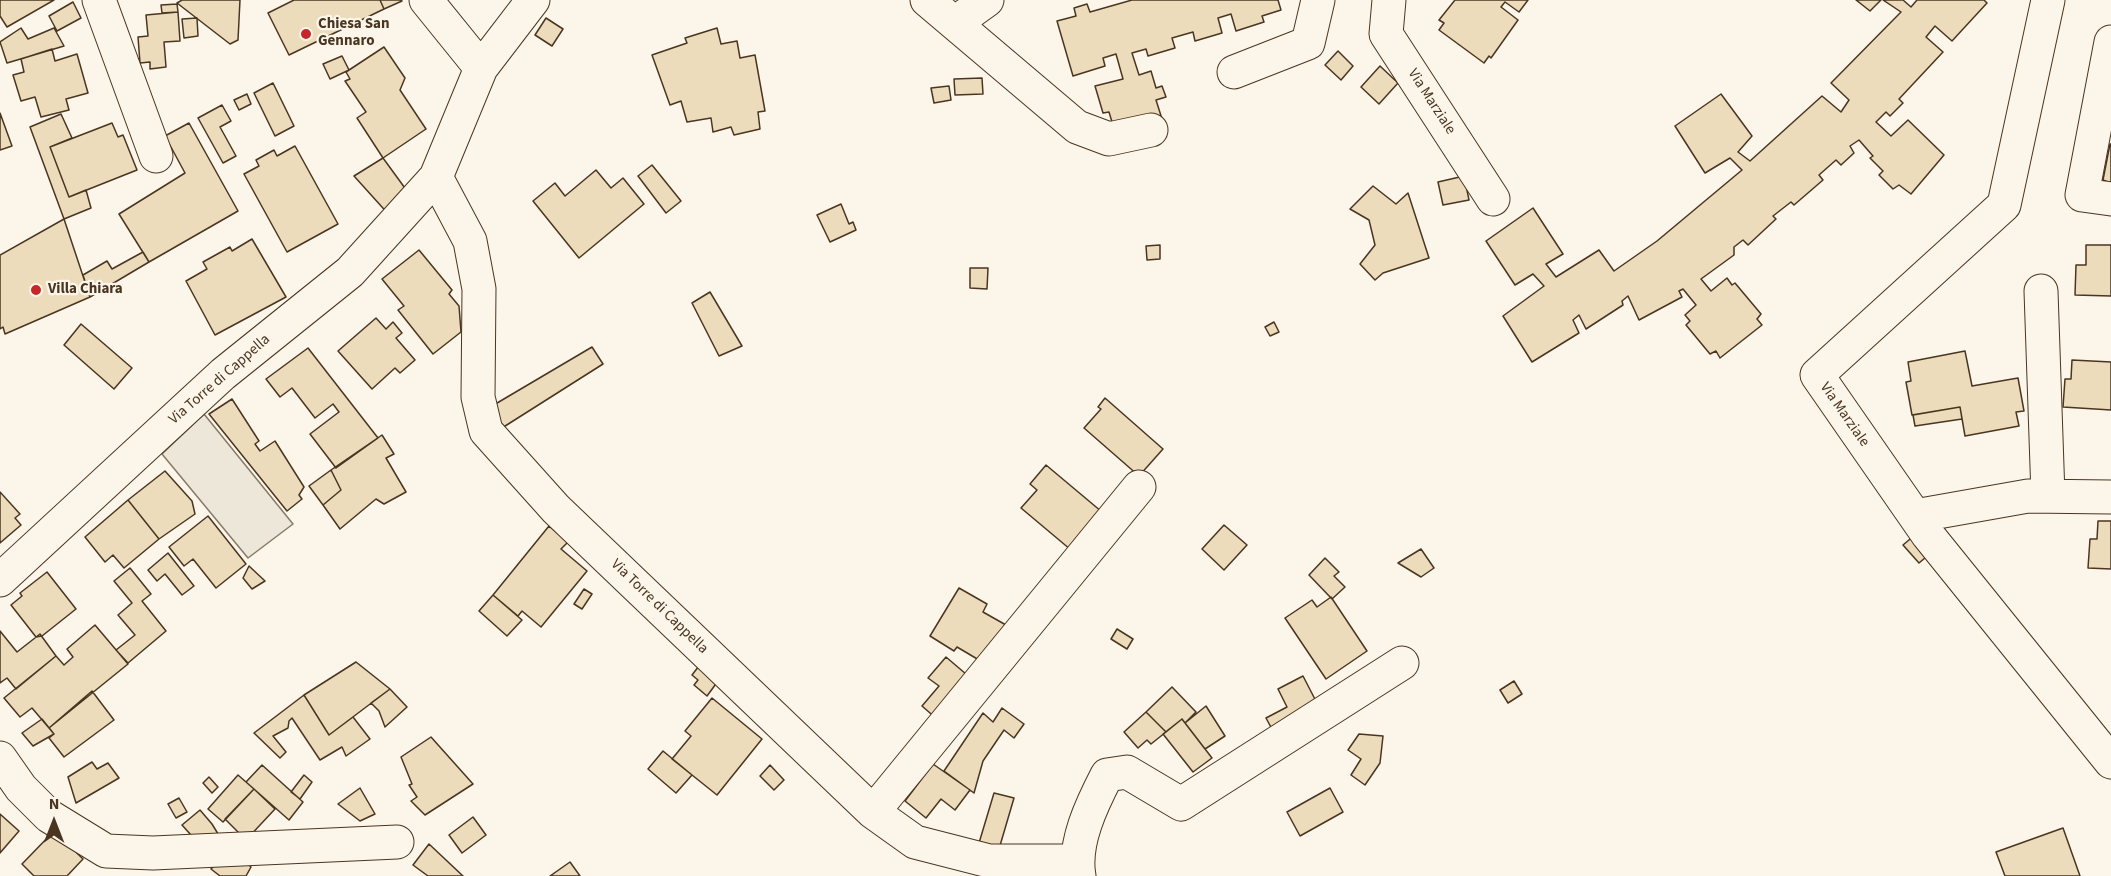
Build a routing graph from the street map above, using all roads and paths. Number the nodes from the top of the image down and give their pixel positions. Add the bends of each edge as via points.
1 (99, 0) edge
2 (426, 0) edge
3 (533, 0) edge
4 (927, 0) edge
5 (987, 0) edge
6 (1318, 0) edge
7 (1389, 0) edge
8 (2048, 0) edge
9 (955, 23) junction
10 (2111, 42) edge
11 (481, 68) junction
12 (1233, 72) dead end
13 (1151, 130) dead end
14 (156, 156) dead end
15 (436, 177) junction
16 (1493, 199) dead end
17 (2111, 199) edge
18 (2041, 291) dead end
19 (1139, 487) dead end
20 (2048, 496) junction
21 (2111, 497) edge
22 (1915, 516) junction
23 (0, 580) edge
24 (1402, 663) dead end
25 (0, 758) edge
26 (2111, 762) edge
27 (873, 812) junction
28 (397, 842) dead end
29 (1077, 869) edge

1 - 14 street
2 - 11 street
3 - 11 street, Via Torre di Cappella
4 - 9 street
5 - 9 street
6 - 12 street via 1308,43
7 - 16 street, Via Marziale via 1386,34
8 - 22 street, Via Marziale via 2004,205 1817,375
9 - 13 street via 1077,128 1108,139
10 - 17 street via 2082,195
11 - 15 street, Via Torre di Cappella
15 - 23 street, Via Torre di Cappella via 350,272 224,374
15 - 27 street, Via Torre di Cappella via 472,251 479,289 478,397 486,431 556,509
18 - 20 street
19 - 27 street
20 - 21 street
20 - 22 street
22 - 26 street, Via Marziale
24 - 29 street via 1181,804 1127,772 1107,775 1093,803
25 - 28 street via 21,788 49,816 106,851 153,853
27 - 29 street, Via Torre di Cappella via 915,842 989,861

